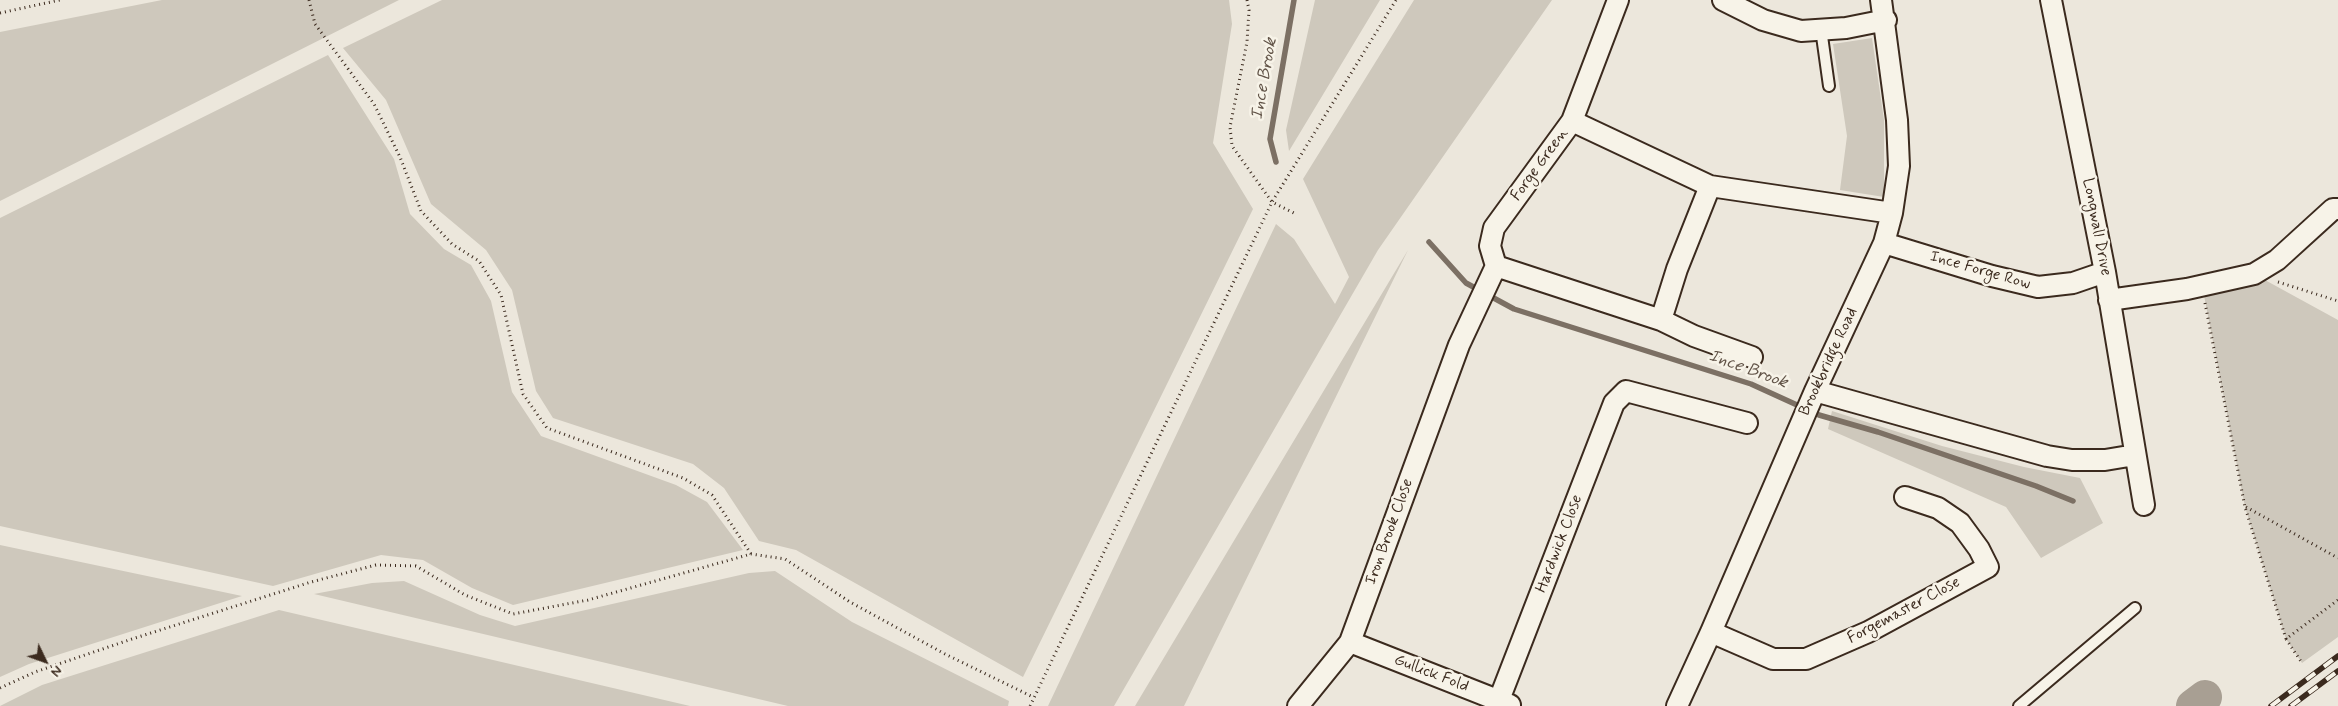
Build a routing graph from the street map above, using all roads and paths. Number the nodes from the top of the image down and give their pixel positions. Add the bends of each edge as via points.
1 (60, 0) edge
2 (309, 0) edge
3 (1247, 0) edge
4 (1396, 0) edge
5 (1618, 0) edge
6 (1723, 0) edge
7 (1882, 0) edge
8 (2051, 0) edge
9 (0, 12) edge
10 (1886, 20) junction
11 (1821, 30) junction
12 (1829, 86) dead end
13 (1572, 121) junction
14 (1710, 186) junction
15 (1272, 202) junction
16 (2338, 209) edge
17 (1294, 213) dead end
18 (1892, 213) junction
19 (1884, 243) junction
20 (1494, 269) junction
21 (2105, 272) junction
22 (2254, 274) junction
23 (2195, 287) junction
24 (2109, 300) junction
25 (2338, 301) edge
26 (1661, 320) junction
27 (1752, 356) dead end
28 (1813, 395) junction
29 (1747, 423) dead end
30 (2135, 455) junction
31 (1904, 497) dead end
32 (2144, 505) dead end
33 (2245, 507) junction
34 (751, 554) junction
35 (2338, 558) edge
36 (2338, 600) edge
37 (2135, 608) dead end
38 (1712, 632) junction
39 (2286, 638) junction
40 (1350, 642) junction
41 (2302, 663) dead end
42 (0, 688) edge
43 (1033, 697) junction
44 (1505, 703) edge
45 (1030, 706) edge
46 (1298, 706) edge
47 (1677, 706) edge
48 (2019, 706) edge

1 - 9 path
2 - 34 path via 315,24 374,104 400,156 421,211 452,244 479,262 501,296 523,394 547,428 683,478 712,496
3 - 15 path via 1247,42 1230,127 1232,146
4 - 15 path
5 - 13 street
6 - 11 street via 1763,20 1801,31
7 - 10 street, Brookbridge Road
8 - 21 street, Longwall Drive
10 - 11 street
10 - 18 street, Brookbridge Road via 1898,120 1898,166
11 - 12 lane
13 - 14 street, Forge Green
13 - 20 street, Forge Green via 1494,228 1490,246
14 - 18 street, Forge Green
14 - 26 street
15 - 17 path
15 - 43 path
16 - 22 street via 2333,209 2276,260
18 - 19 street, Brookbridge Road
19 - 21 street, Ince Forge Row via 2038,287 2073,282
19 - 28 street, Brookbridge Road
20 - 26 street
20 - 40 street, Iron Brook Close via 1459,345
21 - 24 street, Longwall Drive
22 - 23 street
22 - 25 path
23 - 24 street
23 - 33 path
24 - 30 street, Longwall Drive
26 - 27 street via 1694,336
28 - 30 street via 2048,456 2105,460
28 - 38 street, Brookbridge Road
29 - 44 street, Hardwick Close via 1626,391 1614,403
30 - 32 street, Longwall Drive
31 - 38 street, Forgemaster Close via 1938,508 1960,523 1988,567 1868,632 1806,659 1773,660
33 - 35 path
33 - 39 path
34 - 42 path via 588,600 512,614 465,595 416,566 376,566 311,582 141,636 34,672
34 - 43 path via 786,559 850,602
36 - 39 path
37 - 48 lane
38 - 47 street, Brookbridge Road
39 - 41 path
40 - 44 street, Gullick Fold
40 - 46 street, Iron Brook Close
43 - 45 path

